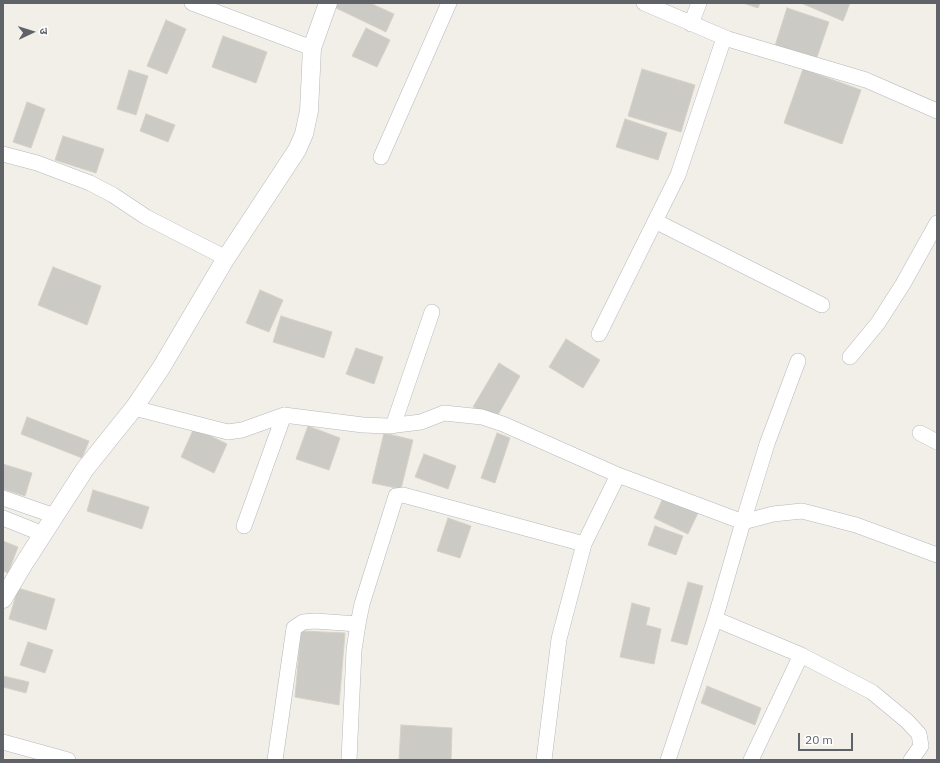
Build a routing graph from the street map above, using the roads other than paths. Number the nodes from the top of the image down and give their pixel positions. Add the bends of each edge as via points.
1 (192, 3) edge
2 (328, 3) edge
3 (449, 3) edge
4 (644, 3) edge
5 (699, 3) edge
6 (691, 24) junction
7 (724, 38) junction
8 (312, 48) junction
9 (937, 111) edge
10 (3, 154) edge
11 (381, 157) dead end
12 (655, 221) junction
13 (937, 223) edge
14 (226, 258) junction
15 (822, 304) dead end
16 (432, 312) dead end
17 (599, 334) dead end
18 (850, 357) dead end
19 (798, 361) dead end
20 (134, 408) junction
21 (284, 415) junction
22 (393, 426) junction
23 (920, 433) dead end
24 (937, 442) edge
25 (618, 475) junction
26 (3, 498) edge
27 (54, 516) junction
28 (3, 518) edge
29 (743, 522) junction
30 (244, 526) dead end
31 (43, 534) junction
32 (584, 544) junction
33 (937, 555) edge
34 (3, 599) edge
35 (715, 619) junction
36 (358, 624) junction
37 (801, 655) junction
38 (3, 742) edge
39 (68, 760) edge
40 (275, 760) edge
41 (349, 760) edge
42 (544, 760) edge
43 (668, 760) edge
44 (751, 760) edge
45 (911, 760) edge

1 - 8 street
2 - 8 street
3 - 11 street
4 - 6 street
5 - 6 street
6 - 7 street
7 - 9 street via 866,80
7 - 12 street via 678,175
8 - 14 street via 309,111 302,139
10 - 14 street via 37,163 90,183 146,217
12 - 15 street
12 - 17 street
13 - 18 street via 878,323
14 - 20 street via 161,368
16 - 22 street
19 - 29 street via 767,444
20 - 21 street via 228,432 242,430
20 - 27 street via 85,469
21 - 22 street via 363,425
21 - 30 street
22 - 25 street via 421,422 444,413 482,417
23 - 24 street
25 - 29 street
25 - 32 street
26 - 27 street
27 - 31 street
28 - 31 street
29 - 33 street via 773,514 802,511 856,525
29 - 35 street
31 - 34 street
32 - 36 street via 404,495 396,496 364,596
32 - 42 street via 559,638
35 - 37 street
35 - 43 street
36 - 40 street via 309,621 294,628
36 - 41 street
37 - 44 street
37 - 45 street via 872,692 907,721 919,734 921,746
38 - 39 street

